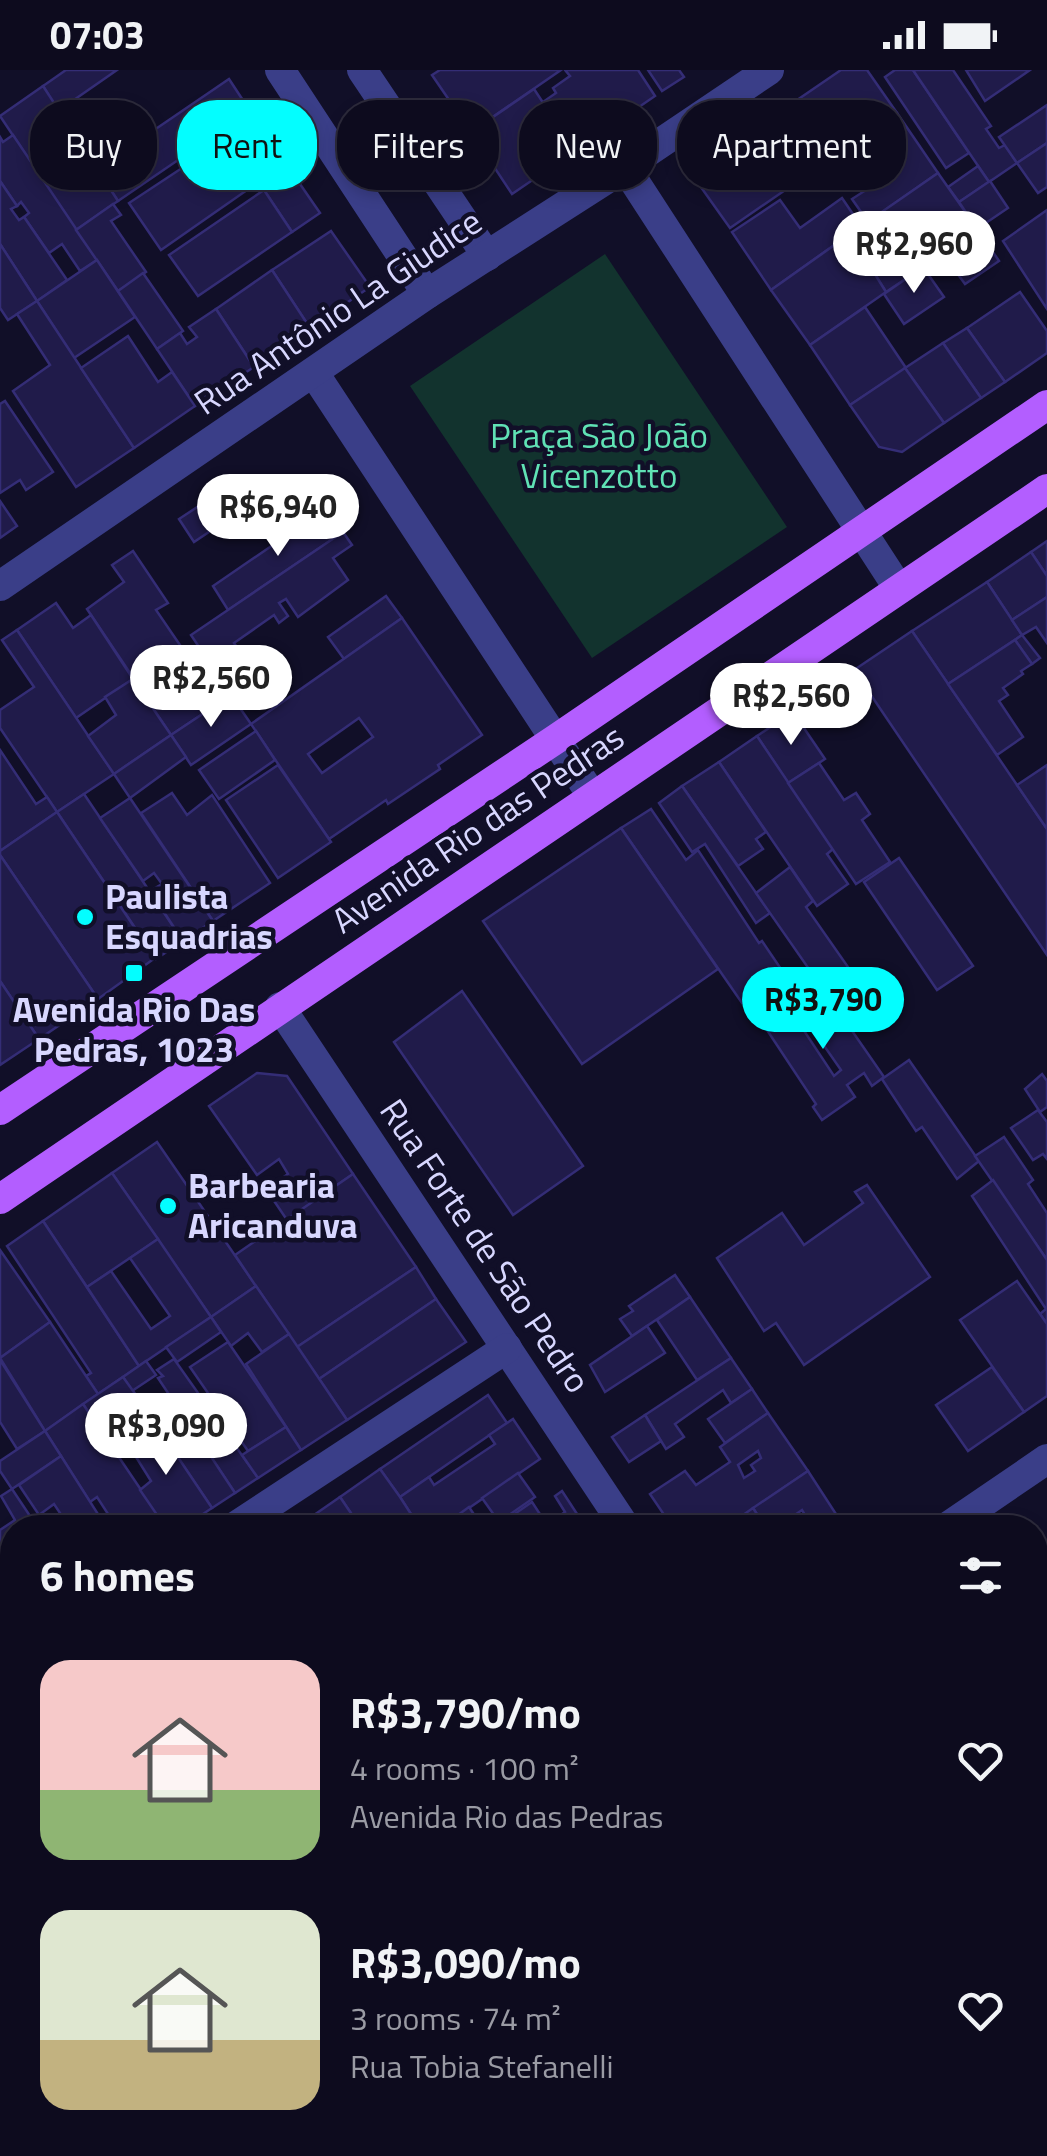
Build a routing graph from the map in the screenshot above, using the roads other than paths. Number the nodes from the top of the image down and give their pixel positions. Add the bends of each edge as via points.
1 (280, 70) edge
2 (362, 70) edge
3 (768, 70) edge
4 (657, 146) edge
5 (590, 190) edge
6 (641, 190) edge
7 (486, 256) junction
8 (427, 294) junction
9 (314, 373) junction
10 (1047, 405) edge
11 (1047, 489) edge
12 (862, 530) junction
13 (0, 586) edge
14 (898, 590) junction
15 (556, 740) junction
16 (593, 797) junction
17 (280, 1008) junction
18 (0, 1110) edge
19 (0, 1199) edge
20 (507, 1348) junction
21 (1047, 1458) edge
22 (252, 1515) edge
23 (617, 1515) edge
24 (965, 1515) edge

1 - 8 street
2 - 7 street
3 - 4 street, Rua Antônio La Giudice
5 - 7 street, Rua Antônio La Giudice
6 - 12 street
7 - 8 street, Rua Antônio La Giudice
8 - 9 street, Rua Antônio La Giudice
9 - 13 street, Rua Antônio La Giudice
9 - 15 street
10 - 12 main road, Avenida Rio das Pedras
11 - 14 main road, Avenida Rio das Pedras
12 - 14 street
12 - 15 main road, Avenida Rio das Pedras
14 - 16 main road, Avenida Rio das Pedras
15 - 16 street
15 - 18 main road, Avenida Rio das Pedras
16 - 17 main road, Avenida Rio das Pedras
17 - 19 main road, Avenida Rio das Pedras
17 - 20 street, Rua Forte de São Pedro
20 - 22 street
20 - 23 street, Rua Forte de São Pedro
21 - 24 street

